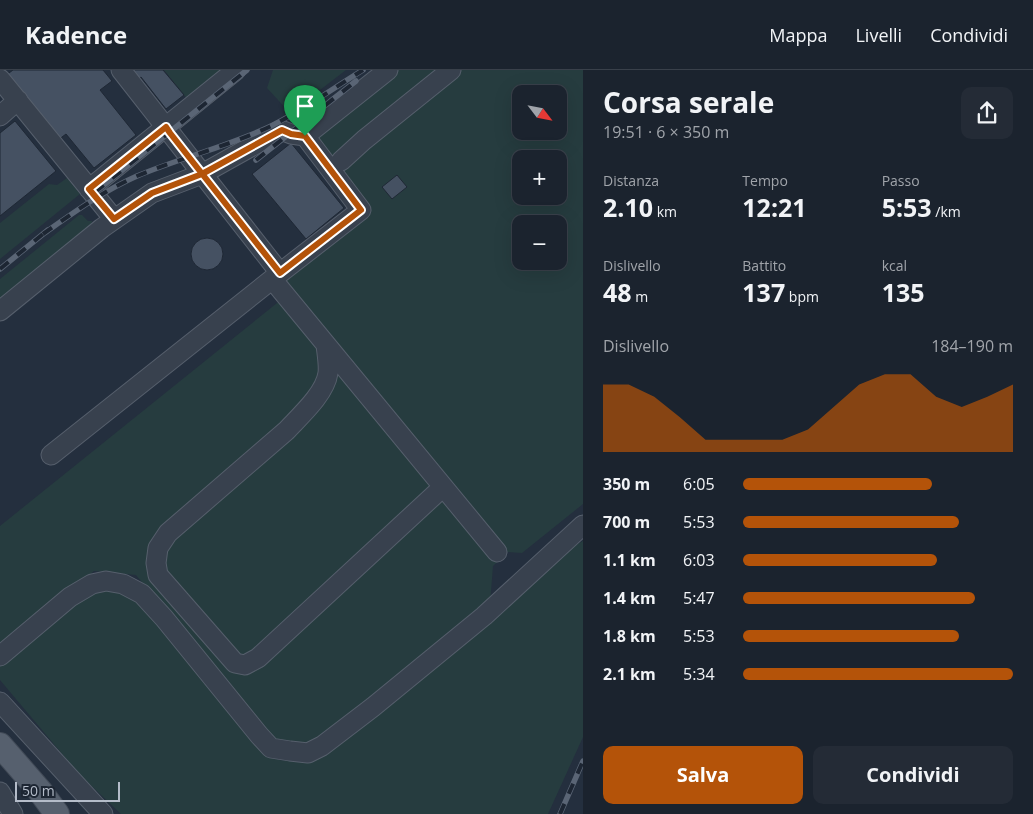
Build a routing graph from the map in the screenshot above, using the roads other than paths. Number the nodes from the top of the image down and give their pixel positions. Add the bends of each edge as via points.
1 (121, 70) edge
2 (236, 70) edge
3 (388, 70) edge
4 (450, 70) edge
5 (0, 79) edge
6 (18, 100) junction
7 (0, 116) edge
8 (166, 127) junction
9 (305, 136) junction
10 (341, 161) dead end
11 (202, 174) junction
12 (89, 189) junction
13 (114, 219) junction
14 (276, 276) junction
15 (0, 311) edge
16 (326, 345) junction
17 (51, 455) dead end
18 (443, 488) junction
19 (583, 525) edge
20 (497, 552) dead end
21 (0, 656) edge
22 (0, 702) edge
23 (0, 745) edge
24 (40, 791) junction
25 (0, 792) edge
26 (13, 814) edge
27 (57, 814) edge
28 (65, 814) edge
29 (103, 814) edge

1 - 8 street
2 - 8 street
3 - 9 street
4 - 10 street
5 - 6 street
6 - 7 street
6 - 12 street
8 - 11 street
8 - 12 street
9 - 11 street via 282,130
9 - 14 street via 361,210
11 - 13 street via 152,193
11 - 14 street
12 - 13 street
13 - 15 street
14 - 16 street
14 - 17 street
16 - 18 street
16 - 18 street via 328,373 320,394 286,431 168,533 158,548 158,574 235,663 246,665 258,658
18 - 20 street
19 - 21 street via 484,616 381,701 308,753 271,748 164,618 142,594 123,584 106,580 92,584 70,597
22 - 29 street
23 - 24 main road
24 - 27 main road
24 - 28 main road
25 - 26 street

